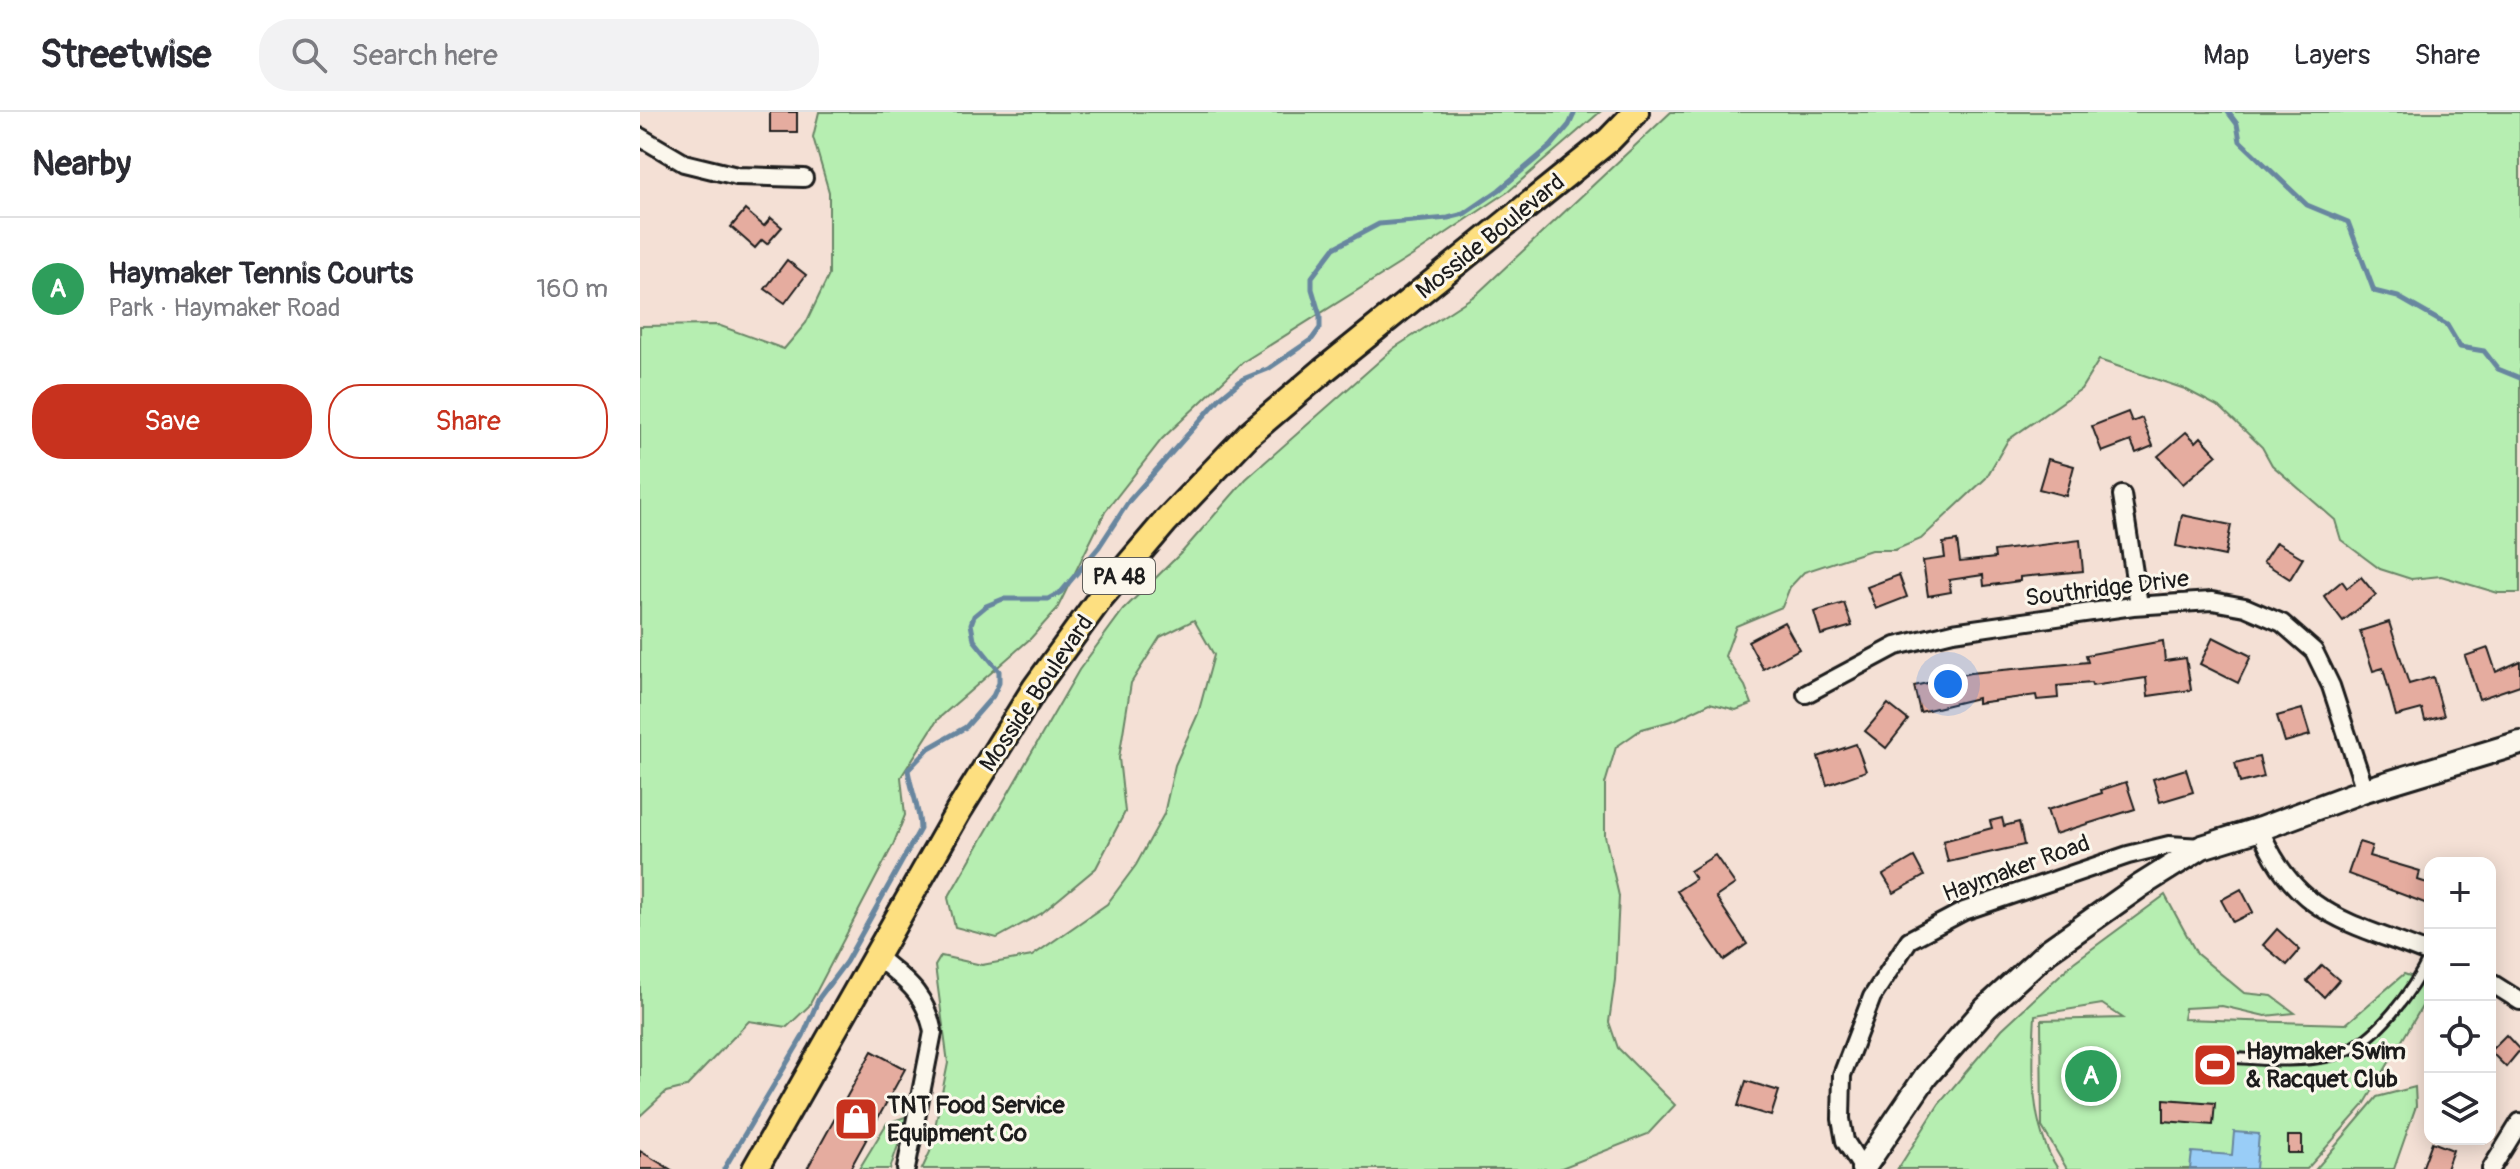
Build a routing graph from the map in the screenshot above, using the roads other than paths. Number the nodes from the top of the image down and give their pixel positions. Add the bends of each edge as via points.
1 (1636, 112) edge
2 (640, 137) edge
3 (804, 178) dead end
4 (2122, 495) dead end
5 (2139, 605) junction
6 (1806, 694) dead end
7 (2520, 743) edge
8 (2365, 790) junction
9 (2260, 829) junction
10 (2202, 847) junction
11 (2424, 952) edge
12 (876, 956) junction
13 (2424, 967) edge
14 (2496, 986) edge
15 (2520, 1001) edge
16 (2207, 1056) dead end
17 (2520, 1122) edge
18 (755, 1169) edge
19 (906, 1169) edge
20 (1863, 1169) edge
21 (2491, 1169) edge

1 - 12 main road, Mosside Boulevard / PA 48 via 1609,140 1249,434 1165,522 1101,597 1035,688
2 - 3 street via 684,163 737,176
4 - 5 street
5 - 6 street, Southridge Drive via 1953,632 1896,646
5 - 8 street, Southridge Drive via 2212,601 2245,607 2282,623 2314,651
7 - 8 main road, Haymaker Road
8 - 9 main road, Haymaker Road
9 - 10 main road, Haymaker Road
9 - 11 street via 2271,857 2311,903 2350,925
10 - 20 main road, Haymaker Road via 2048,951 1986,1008 1926,1076
10 - 20 street, Haymaker Road via 2169,845 2128,855 1964,911 1909,940 1872,997 1842,1075 1845,1141
12 - 18 main road, Mosside Boulevard / PA 48
12 - 19 street via 917,990 933,1032
13 - 16 lane via 2391,1014 2340,1053 2304,1060
14 - 15 street
17 - 21 street

